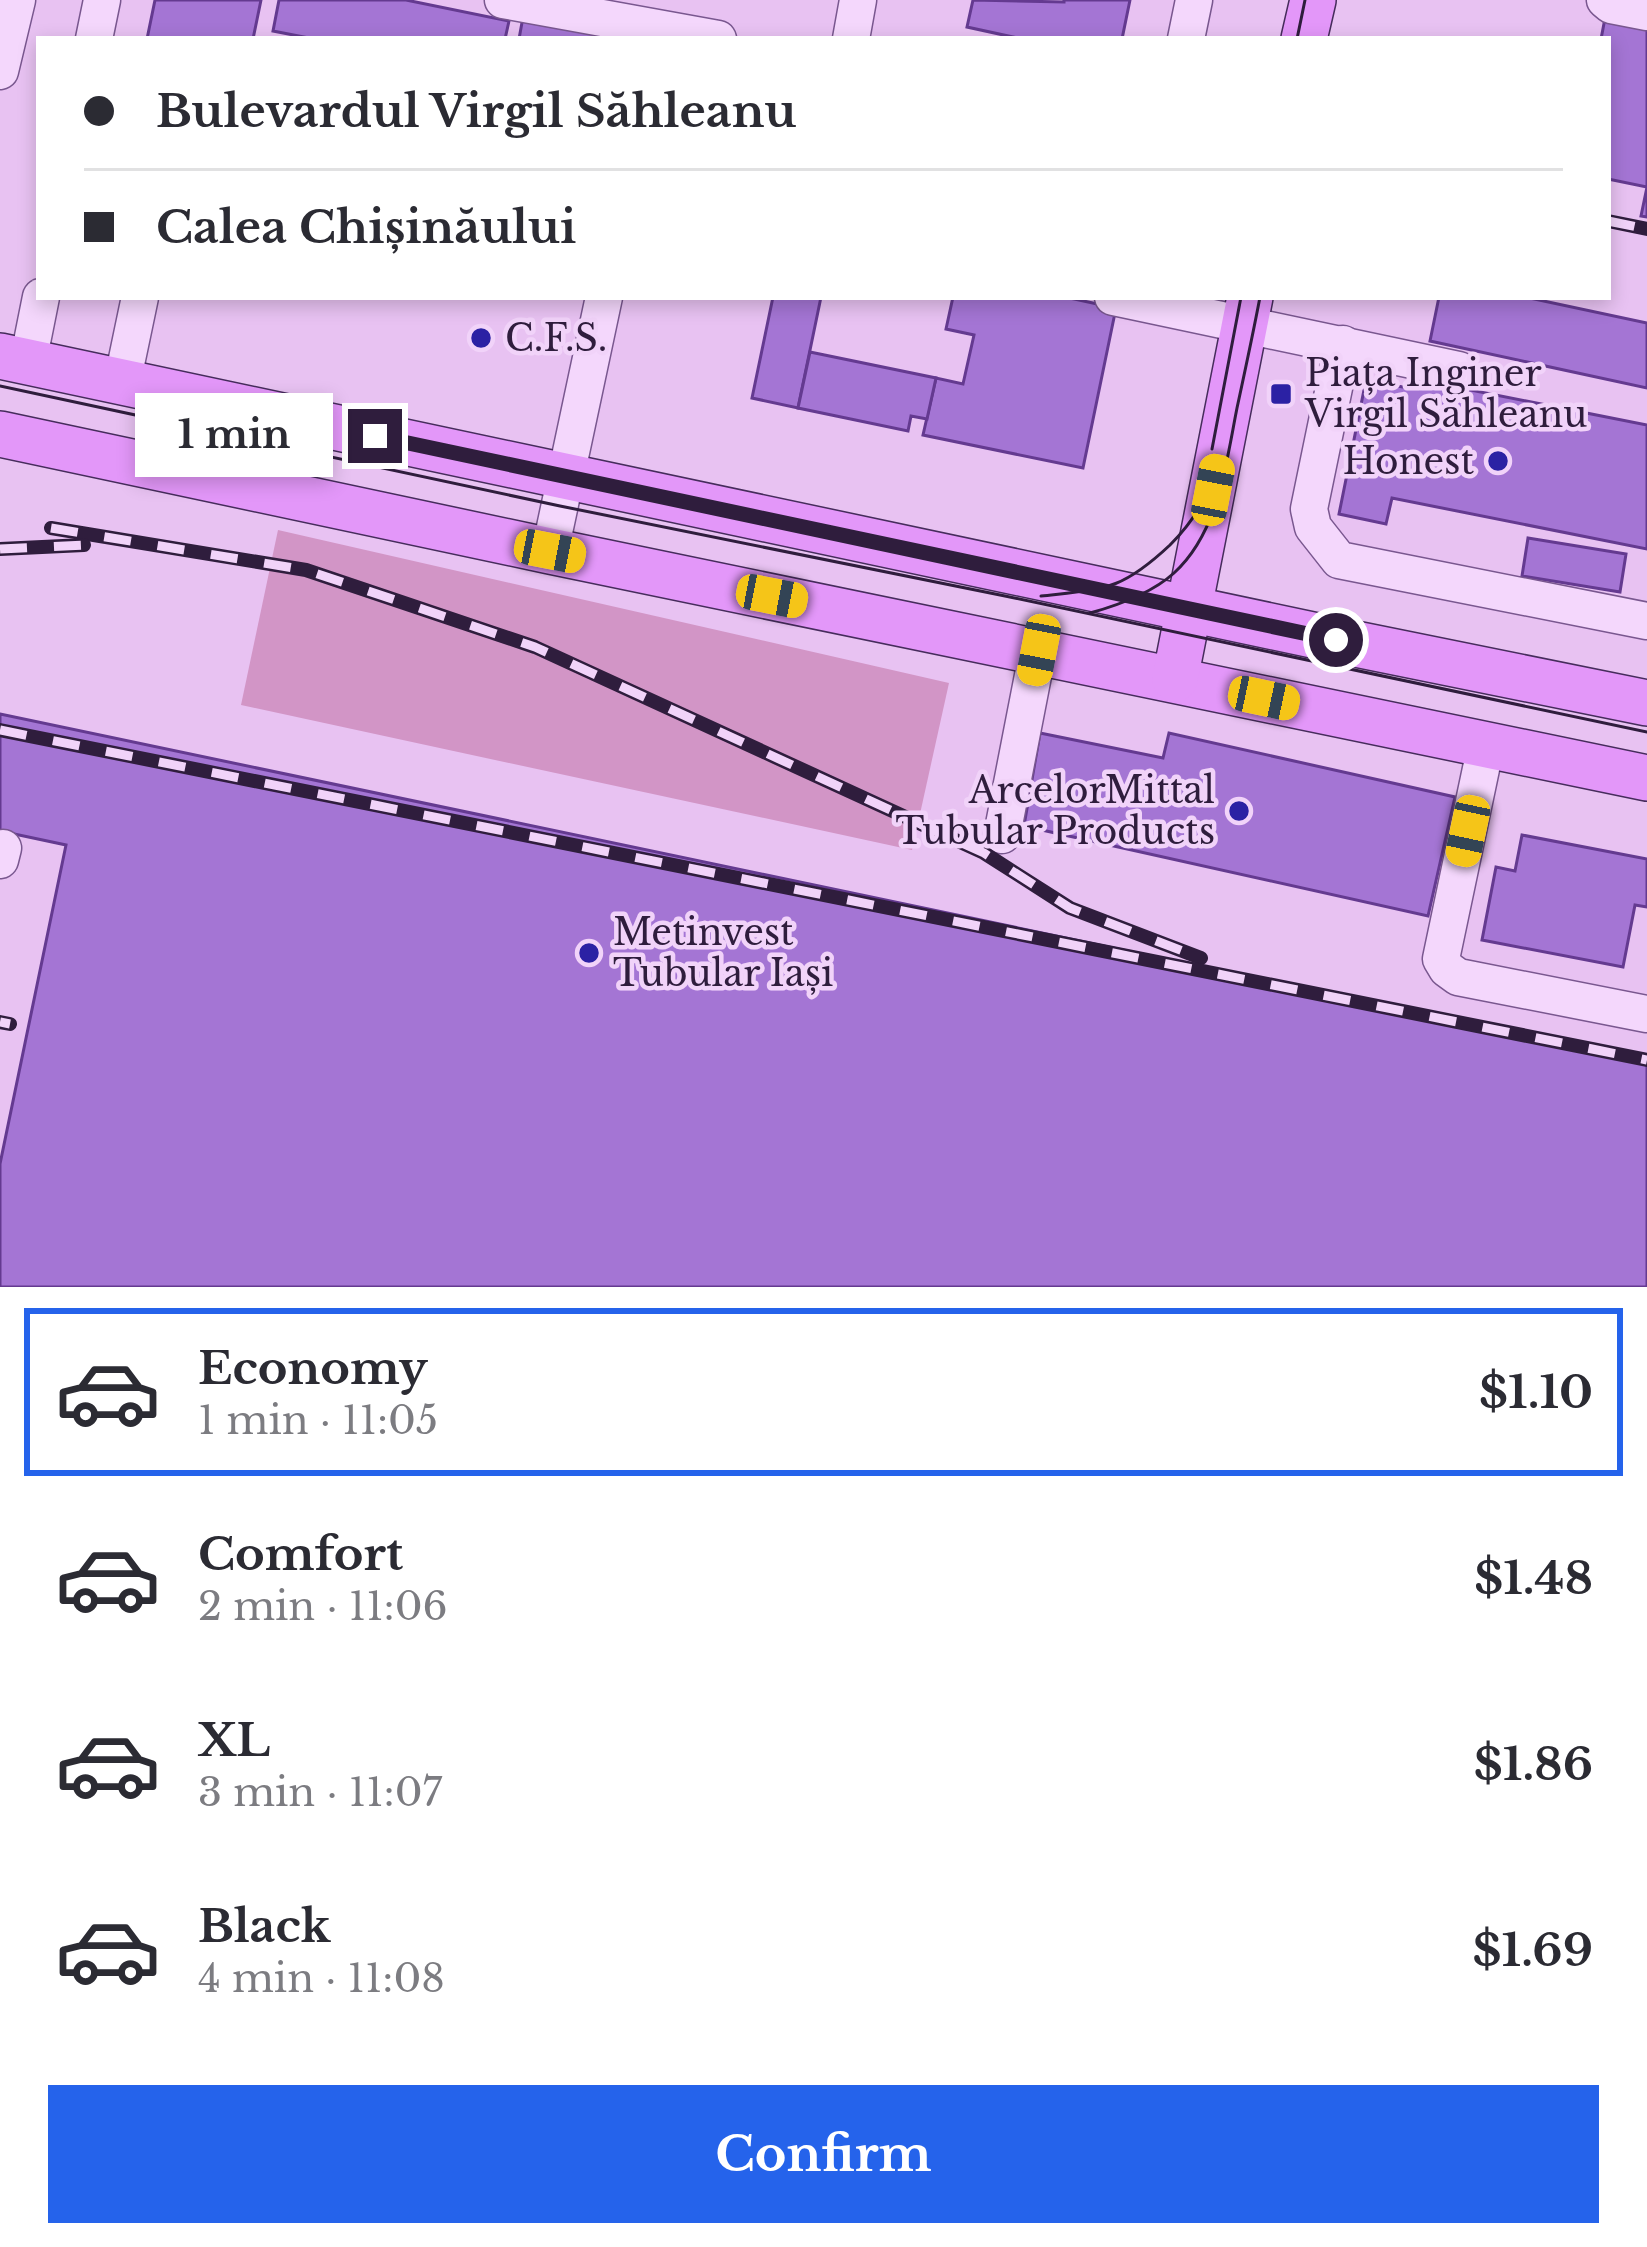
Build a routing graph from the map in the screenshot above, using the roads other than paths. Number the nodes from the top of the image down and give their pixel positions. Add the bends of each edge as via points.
1 (16, 0) edge
2 (102, 0) edge
3 (503, 0) edge
4 (859, 0) edge
5 (1194, 0) edge
6 (1312, 0) edge
7 (1605, 0) edge
8 (558, 6) edge
9 (1647, 12) edge
10 (95, 36) edge
11 (703, 36) edge
12 (852, 36) edge
13 (1187, 36) edge
14 (1305, 36) edge
15 (0, 70) edge
16 (40, 300) edge
17 (139, 300) edge
18 (603, 300) edge
19 (1144, 300) edge
20 (1247, 310) edge
21 (1343, 344) junction
22 (14, 359) edge
23 (1459, 370) dead end
24 (122, 383) junction
25 (0, 434) edge
26 (566, 477) junction
27 (550, 551) junction
28 (1189, 608) junction
29 (1647, 621) edge
30 (1039, 650) junction
31 (1175, 679) junction
32 (1647, 703) edge
33 (1486, 745) junction
34 (1647, 778) edge
35 (1002, 836) dead end
36 (1647, 1014) edge

1 - 15 lane
2 - 10 lane
3 - 8 lane
4 - 12 lane
5 - 13 lane
6 - 14 main road
7 - 9 lane
8 - 11 lane
16 - 22 lane
17 - 24 lane
18 - 26 lane
19 - 20 lane
20 - 21 lane
20 - 28 main road
21 - 23 lane
21 - 29 lane via 1309,509 1340,560
22 - 24 main road
24 - 26 main road
25 - 27 main road
26 - 27 lane
26 - 28 main road
27 - 30 main road
28 - 31 main road
28 - 32 main road
30 - 31 main road
30 - 35 lane
31 - 33 main road
33 - 34 main road
33 - 36 lane via 1441,958 1447,969

